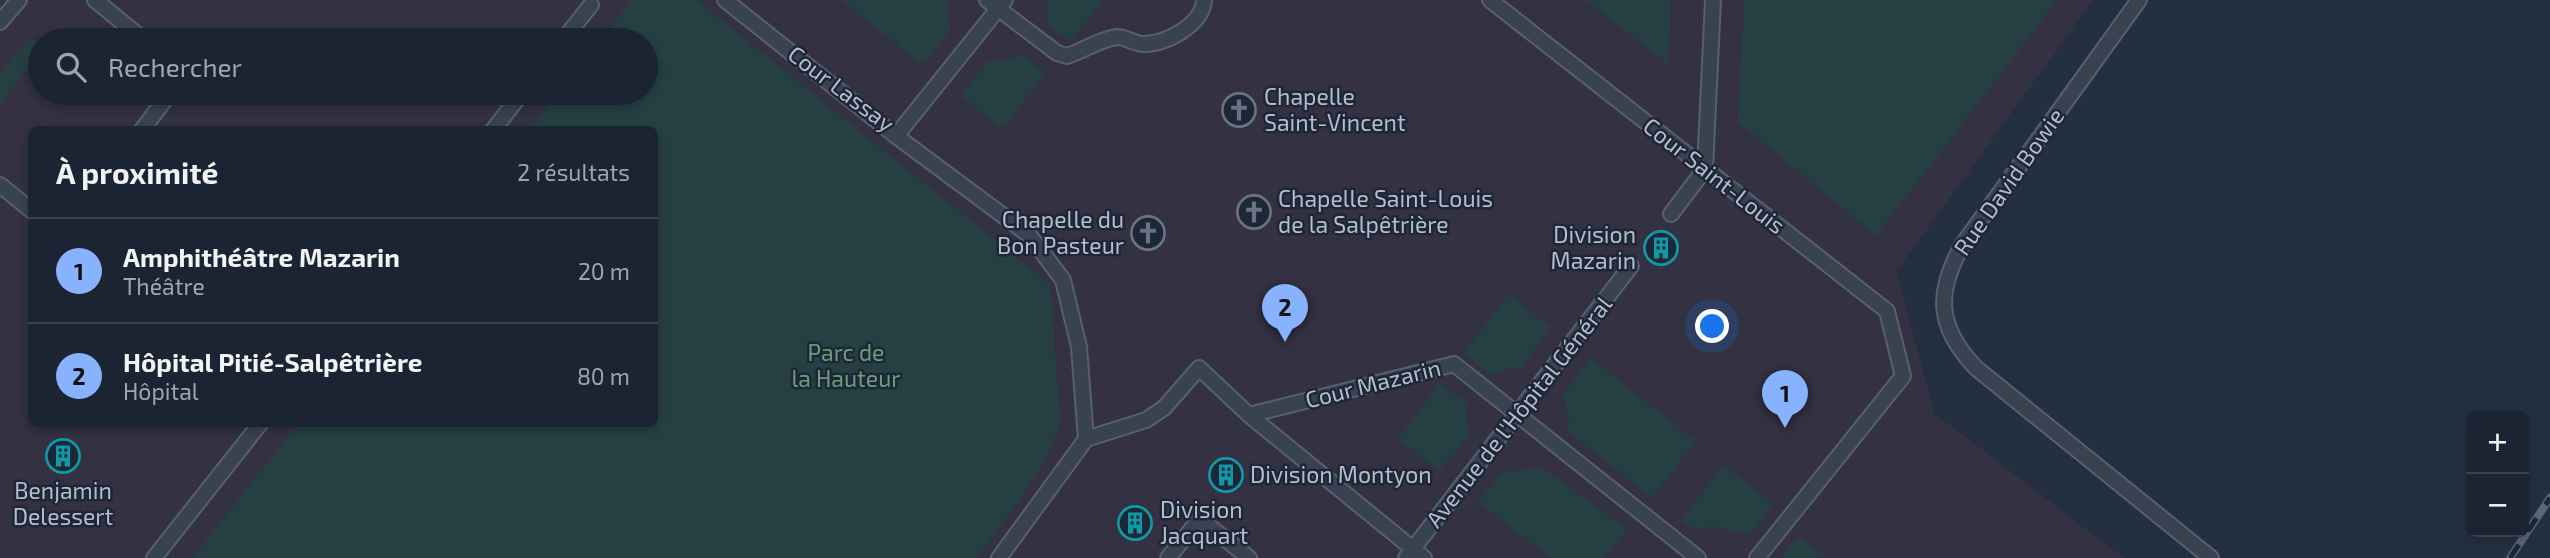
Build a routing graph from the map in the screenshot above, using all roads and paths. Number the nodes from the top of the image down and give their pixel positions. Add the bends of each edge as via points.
1 (19, 0) edge
2 (95, 0) edge
3 (725, 0) edge
4 (1204, 0) edge
5 (1490, 0) edge
6 (1713, 0) edge
7 (2139, 0) edge
8 (997, 3) edge
9 (591, 5) dead end
10 (2, 16) edge
11 (129, 28) edge
12 (573, 28) edge
13 (161, 105) edge
14 (513, 105) edge
15 (145, 126) edge
16 (496, 126) edge
17 (896, 136) junction
18 (1705, 169) junction
19 (0, 185) edge
20 (28, 208) edge
21 (1671, 214) dead end
22 (1631, 266) dead end
23 (1250, 415) junction
24 (1518, 415) junction
25 (258, 427) edge
26 (1086, 439) junction
27 (1414, 555) edge
28 (154, 558) edge
29 (999, 558) edge
30 (1168, 558) edge
31 (1249, 558) edge
32 (1698, 558) edge
33 (1757, 558) edge
34 (2211, 558) edge

1 - 10 lane
2 - 11 lane
3 - 17 lane, Cour Lassay
4 - 8 lane via 1198,16 1178,36 1143,44 1118,37 1067,56 1057,53
5 - 18 lane, Cour Saint-Louis
6 - 18 lane
7 - 34 lane, Rue David Bowie via 1963,244 1950,267 1944,310 1959,351 1976,368
8 - 17 lane, Cour Lassay
9 - 12 lane
13 - 15 lane
14 - 16 lane
17 - 26 lane via 1029,235 1063,279 1079,347
18 - 21 lane
18 - 33 lane, Cour Saint-Louis via 1887,311 1903,376
19 - 20 lane
22 - 24 lane, Avenue de l'Hôpital Général
23 - 24 lane, Cour Mazarin via 1454,364
23 - 26 lane via 1199,369 1146,421
23 - 27 lane
24 - 27 lane, Avenue de l'Hôpital Général
24 - 32 lane, Cour Mazarin
25 - 28 lane
26 - 29 lane
30 - 31 lane via 1199,519

